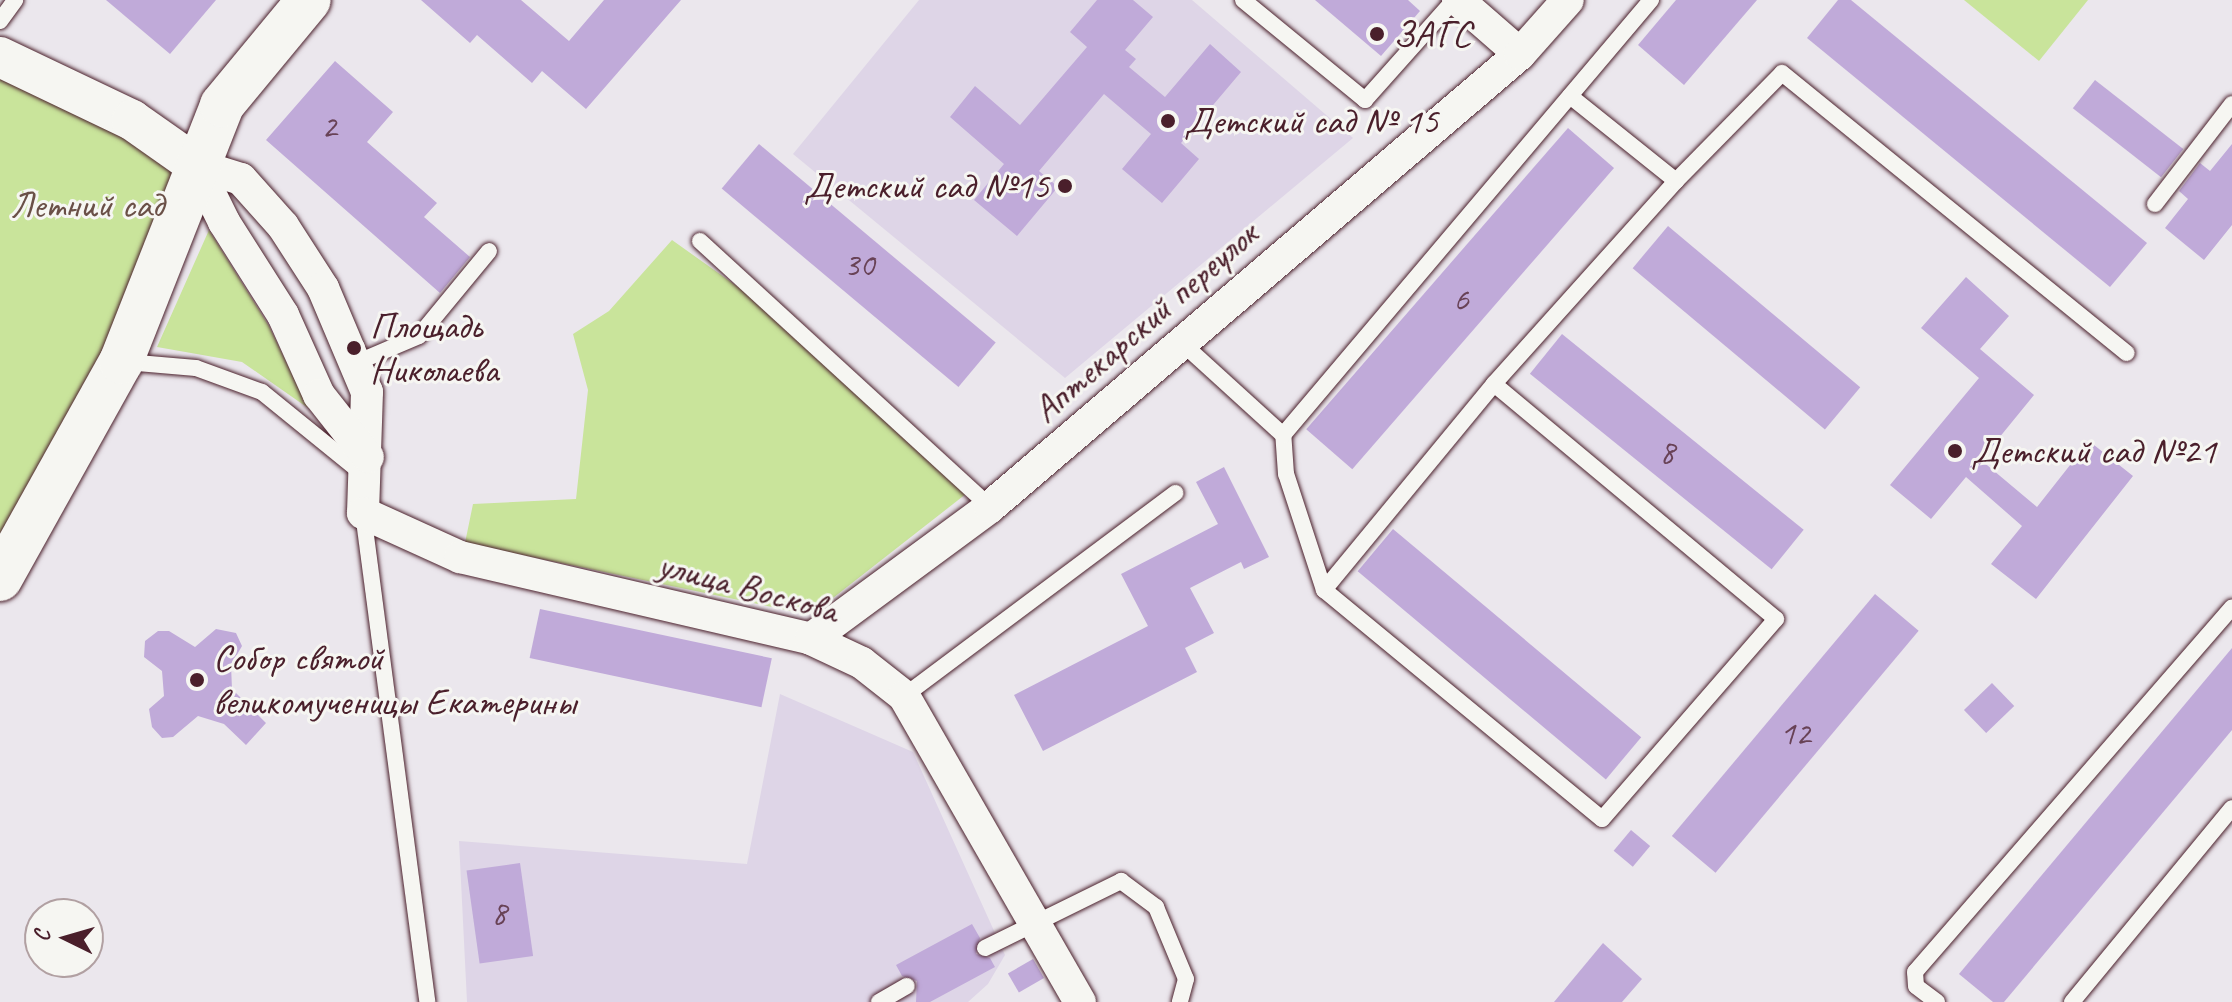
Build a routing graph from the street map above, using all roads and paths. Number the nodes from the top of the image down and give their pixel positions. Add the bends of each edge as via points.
1 (15, 0) edge
2 (291, 0) edge
3 (309, 0) edge
4 (1243, 0) edge
5 (1456, 0) edge
6 (1568, 0) edge
7 (1651, 0) edge
8 (0, 21) edge
9 (1520, 54) junction
10 (0, 57) edge
11 (1570, 96) junction
12 (2232, 104) edge
13 (222, 105) junction
14 (196, 165) junction
15 (1676, 181) junction
16 (2155, 204) dead end
17 (700, 241) dead end
18 (489, 251) dead end
19 (1182, 343) junction
20 (2126, 353) dead end
21 (121, 362) junction
22 (358, 362) junction
23 (1494, 384) junction
24 (1283, 435) junction
25 (367, 467) junction
26 (1175, 493) dead end
27 (990, 507) junction
28 (363, 513) junction
29 (0, 579) edge
30 (1324, 590) junction
31 (2232, 607) edge
32 (811, 639) junction
33 (904, 696) junction
34 (2232, 808) edge
35 (1034, 921) junction
36 (985, 948) dead end
37 (907, 986) dead end
38 (427, 1002) edge
39 (879, 1002) edge
40 (1080, 1002) edge
41 (1180, 1002) edge
42 (1937, 1002) edge
43 (2072, 1002) edge

1 - 8 lane
2 - 13 main road via 231,70
3 - 13 main road
4 - 5 lane via 1365,100
5 - 9 street
6 - 9 street, Аптекарский переулок
7 - 11 lane
9 - 19 street, Аптекарский переулок
10 - 14 street via 132,120
11 - 15 lane
11 - 24 lane
12 - 16 lane
13 - 14 main road
14 - 21 main road
14 - 22 street via 241,179 269,207 323,288
14 - 25 street via 224,222 283,315 319,395
15 - 20 lane via 1782,73
15 - 23 lane
17 - 27 lane
18 - 22 lane via 419,336
19 - 24 lane
19 - 27 street, Аптекарский переулок
21 - 25 lane via 196,368 262,392
21 - 29 main road
22 - 25 street via 367,392
23 - 30 lane
23 - 30 lane via 1776,619 1602,819
24 - 30 lane via 1286,474
25 - 28 street
26 - 33 lane
27 - 32 street, Аптекарский переулок
28 - 32 street, улица Воскова via 460,557
28 - 38 lane
31 - 42 lane via 1915,972 1916,986
32 - 33 street, улица Воскова via 862,663
33 - 35 street, улица Воскова
34 - 43 lane
35 - 36 lane
35 - 40 street, улица Воскова
35 - 41 lane via 1121,881 1156,907 1186,979
37 - 39 lane

